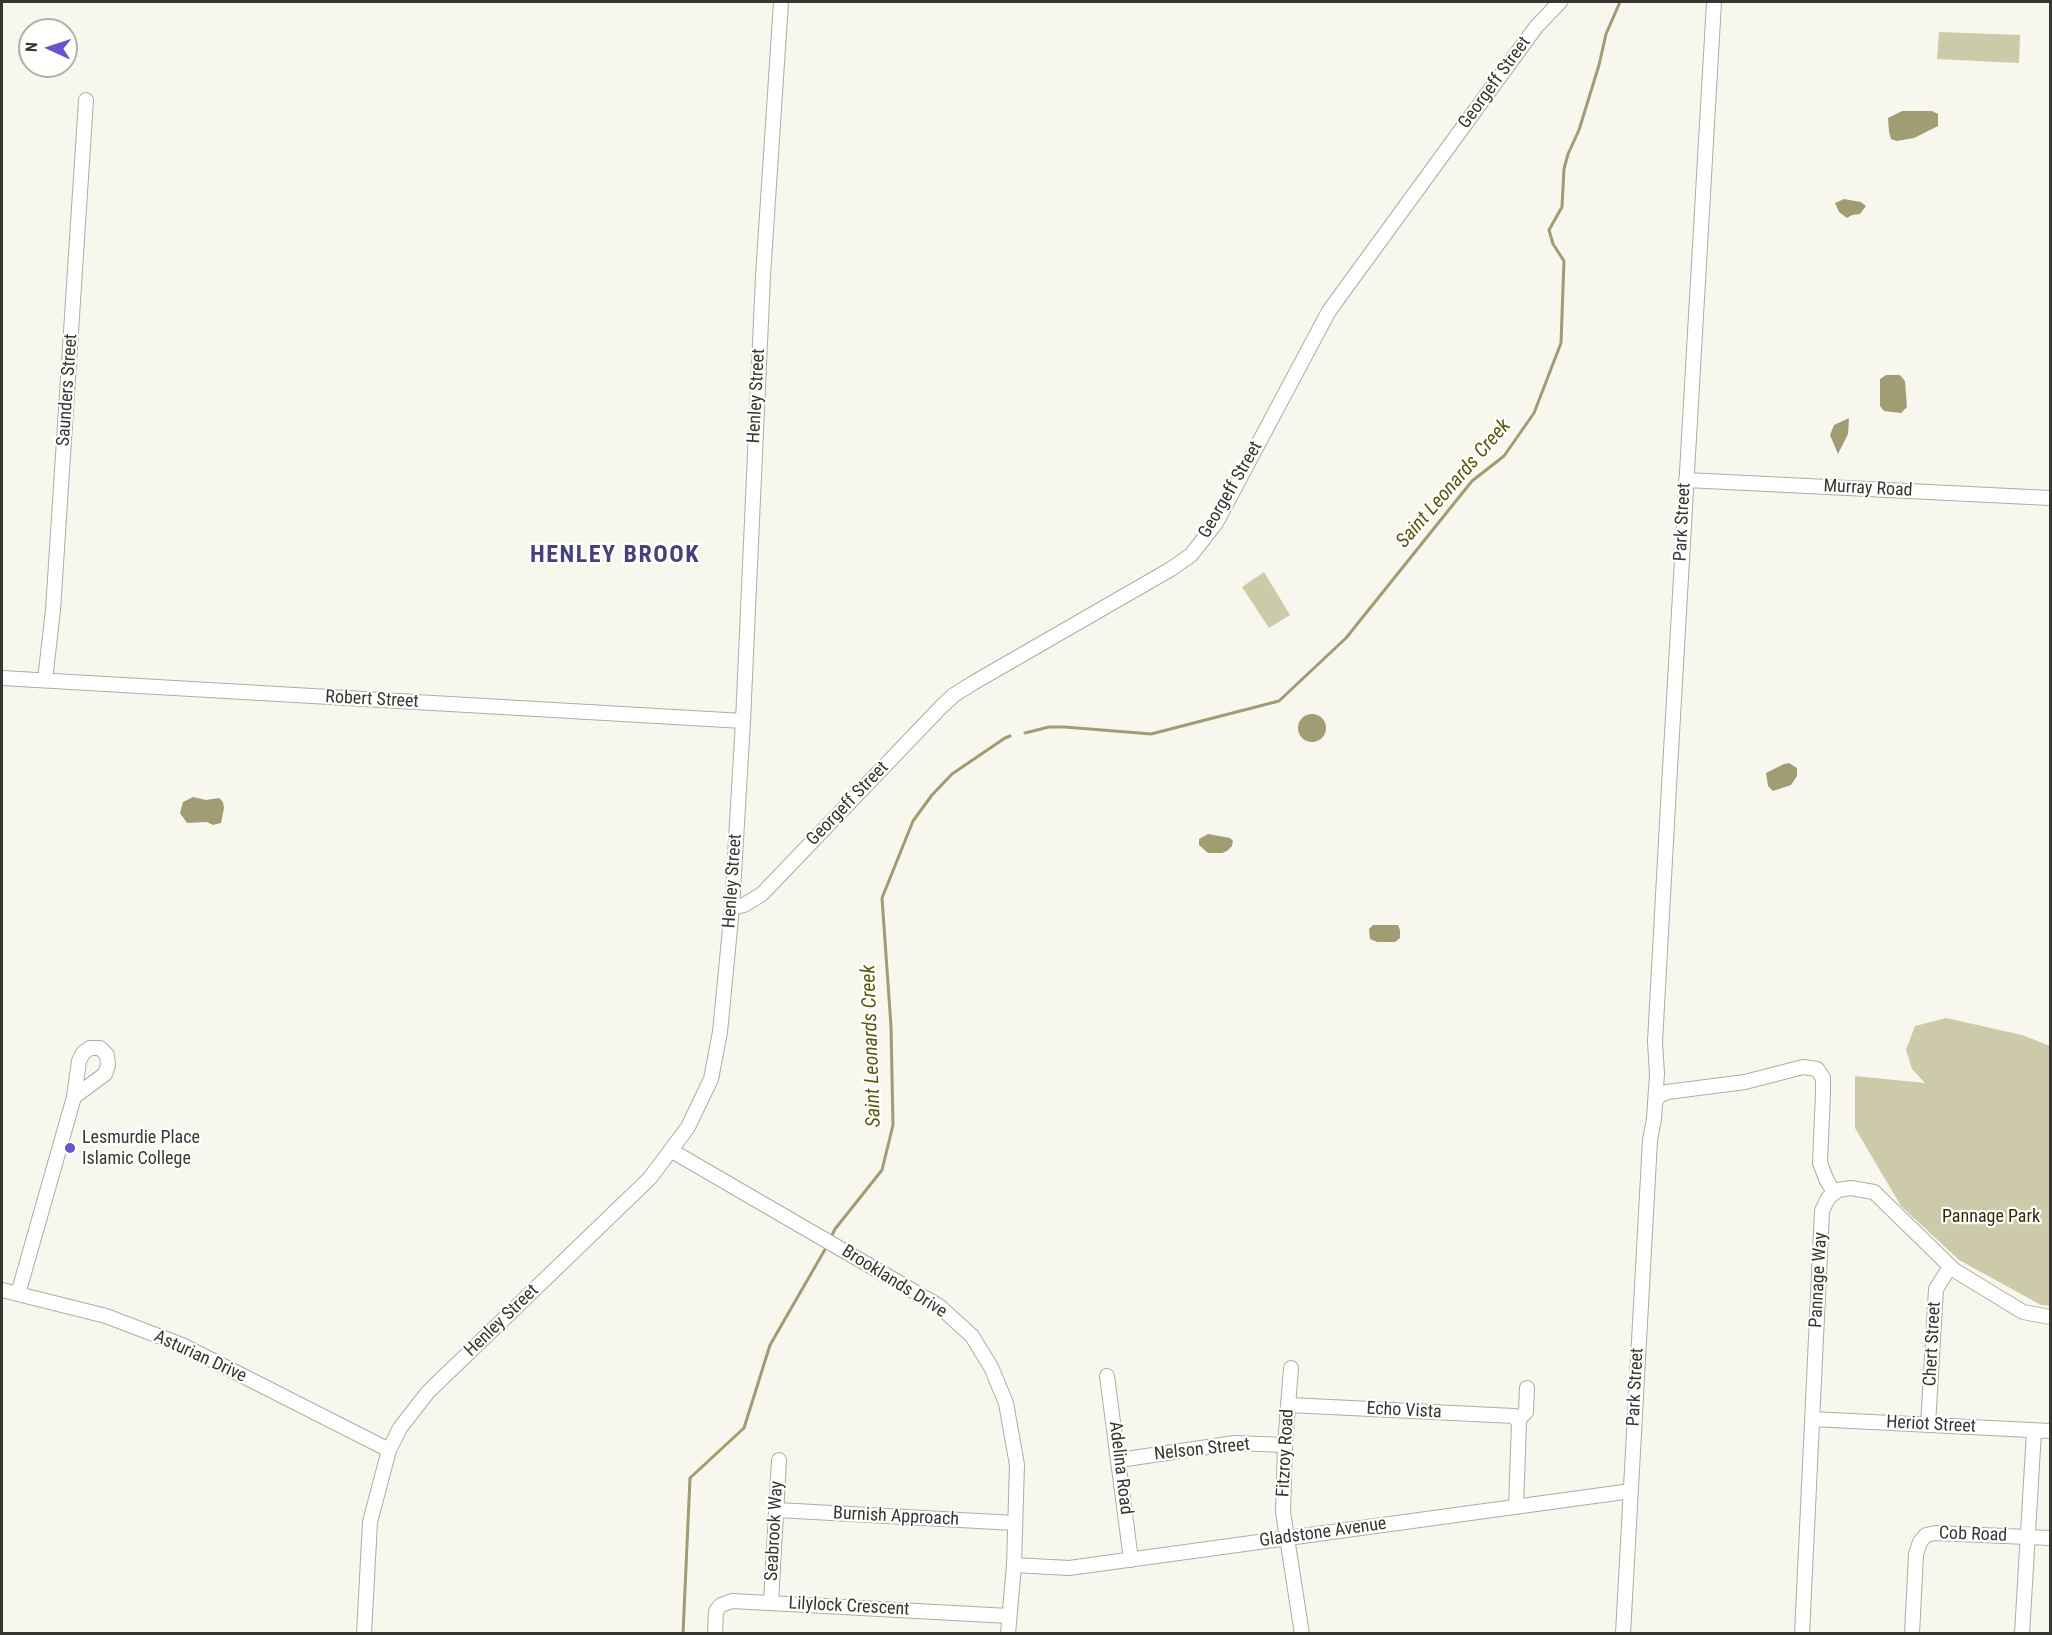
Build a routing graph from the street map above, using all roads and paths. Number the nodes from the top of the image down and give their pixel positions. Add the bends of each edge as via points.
1 (781, 2) edge
2 (1560, 2) edge
3 (1714, 2) edge
4 (86, 100) dead end
5 (1686, 480) junction
6 (2050, 498) edge
7 (2, 678) edge
8 (45, 681) junction
9 (743, 721) junction
10 (732, 908) junction
11 (1655, 1042) junction
12 (74, 1097) dead end
13 (1655, 1102) junction
14 (1650, 1140) junction
15 (672, 1151) junction
16 (1834, 1192) junction
17 (1950, 1267) junction
18 (2, 1290) edge
19 (18, 1294) junction
20 (2050, 1317) edge
21 (1291, 1368) dead end
22 (1107, 1376) dead end
23 (1527, 1388) dead end
24 (1289, 1405) junction
25 (1812, 1419) junction
26 (1518, 1420) junction
27 (1928, 1425) junction
28 (2034, 1431) junction
29 (2050, 1431) edge
30 (1284, 1445) junction
31 (389, 1450) junction
32 (779, 1460) dead end
33 (1119, 1460) junction
34 (1631, 1491) junction
35 (1516, 1507) junction
36 (777, 1510) junction
37 (1016, 1523) junction
38 (2028, 1537) junction
39 (1287, 1538) junction
40 (2050, 1538) edge
41 (1131, 1560) junction
42 (1014, 1565) junction
43 (771, 1602) junction
44 (1009, 1616) junction
45 (364, 1634) edge
46 (715, 1634) edge
47 (1008, 1634) edge
48 (1302, 1634) edge
49 (1623, 1634) edge
50 (1802, 1634) edge
51 (1912, 1634) edge
52 (2022, 1634) edge

1 - 9 street, Henley Street via 763,276
2 - 10 street, Georgeff Street via 1536,27 1329,311 1216,523 1191,555 954,695 762,894
3 - 5 street, Park Street
4 - 8 street, Saunders Street via 54,610
5 - 6 street, Murray Road
5 - 11 street, Park Street
7 - 8 street, Robert Street
8 - 9 street, Robert Street
9 - 10 street, Henley Street
10 - 15 street, Henley Street via 720,1032 711,1079
11 - 13 street, Park Street
11 - 14 street, Park Street via 1649,1094
12 - 19 street
13 - 14 street, Park Street
13 - 16 street via 1667,1092 1745,1082 1803,1067 1817,1070 1823,1078 1820,1163
14 - 34 street, Park Street
15 - 31 street, Henley Street via 650,1178 428,1392 400,1428
15 - 37 street, Brooklands Drive via 939,1306 972,1336 1006,1402 1017,1465
16 - 17 street via 1851,1188 1874,1192
16 - 25 street, Pannage Way via 1822,1211
17 - 20 street via 2023,1312
17 - 27 street, Chert Street via 1935,1289
18 - 19 street, Asturian Drive
19 - 31 street, Asturian Drive via 106,1316 182,1345
21 - 24 street, Fitzroy Road
22 - 33 street, Adelina Road
23 - 26 street via 1526,1412
24 - 26 street, Echo Vista via 1514,1416
24 - 30 street, Fitzroy Road
25 - 27 street, Heriot Street
25 - 50 street, Pannage Way
26 - 35 street
27 - 28 street, Heriot Street
28 - 29 street, Heriot Street
28 - 38 street
30 - 33 street, Nelson Street via 1236,1443
30 - 39 street, Fitzroy Road via 1283,1512
31 - 45 street, Henley Street via 370,1522
32 - 36 street, Seabrook Way
33 - 41 street, Adelina Road
34 - 35 street, Gladstone Avenue
34 - 49 street, Park Street
35 - 39 street, Gladstone Avenue
36 - 37 street, Burnish Approach
36 - 43 street, Seabrook Way
37 - 42 street, Brooklands Drive
38 - 40 street, Cob Road
38 - 51 street, Cob Road via 1936,1533 1924,1537 1916,1554
38 - 52 street
39 - 41 street, Gladstone Avenue
39 - 48 street, Fitzroy Road
41 - 42 street, Gladstone Avenue via 1069,1568
42 - 44 street, Brooklands Drive
43 - 44 street, Lilylock Crescent
43 - 46 street, Lilylock Crescent via 732,1601 721,1605
44 - 47 street, Brooklands Drive

